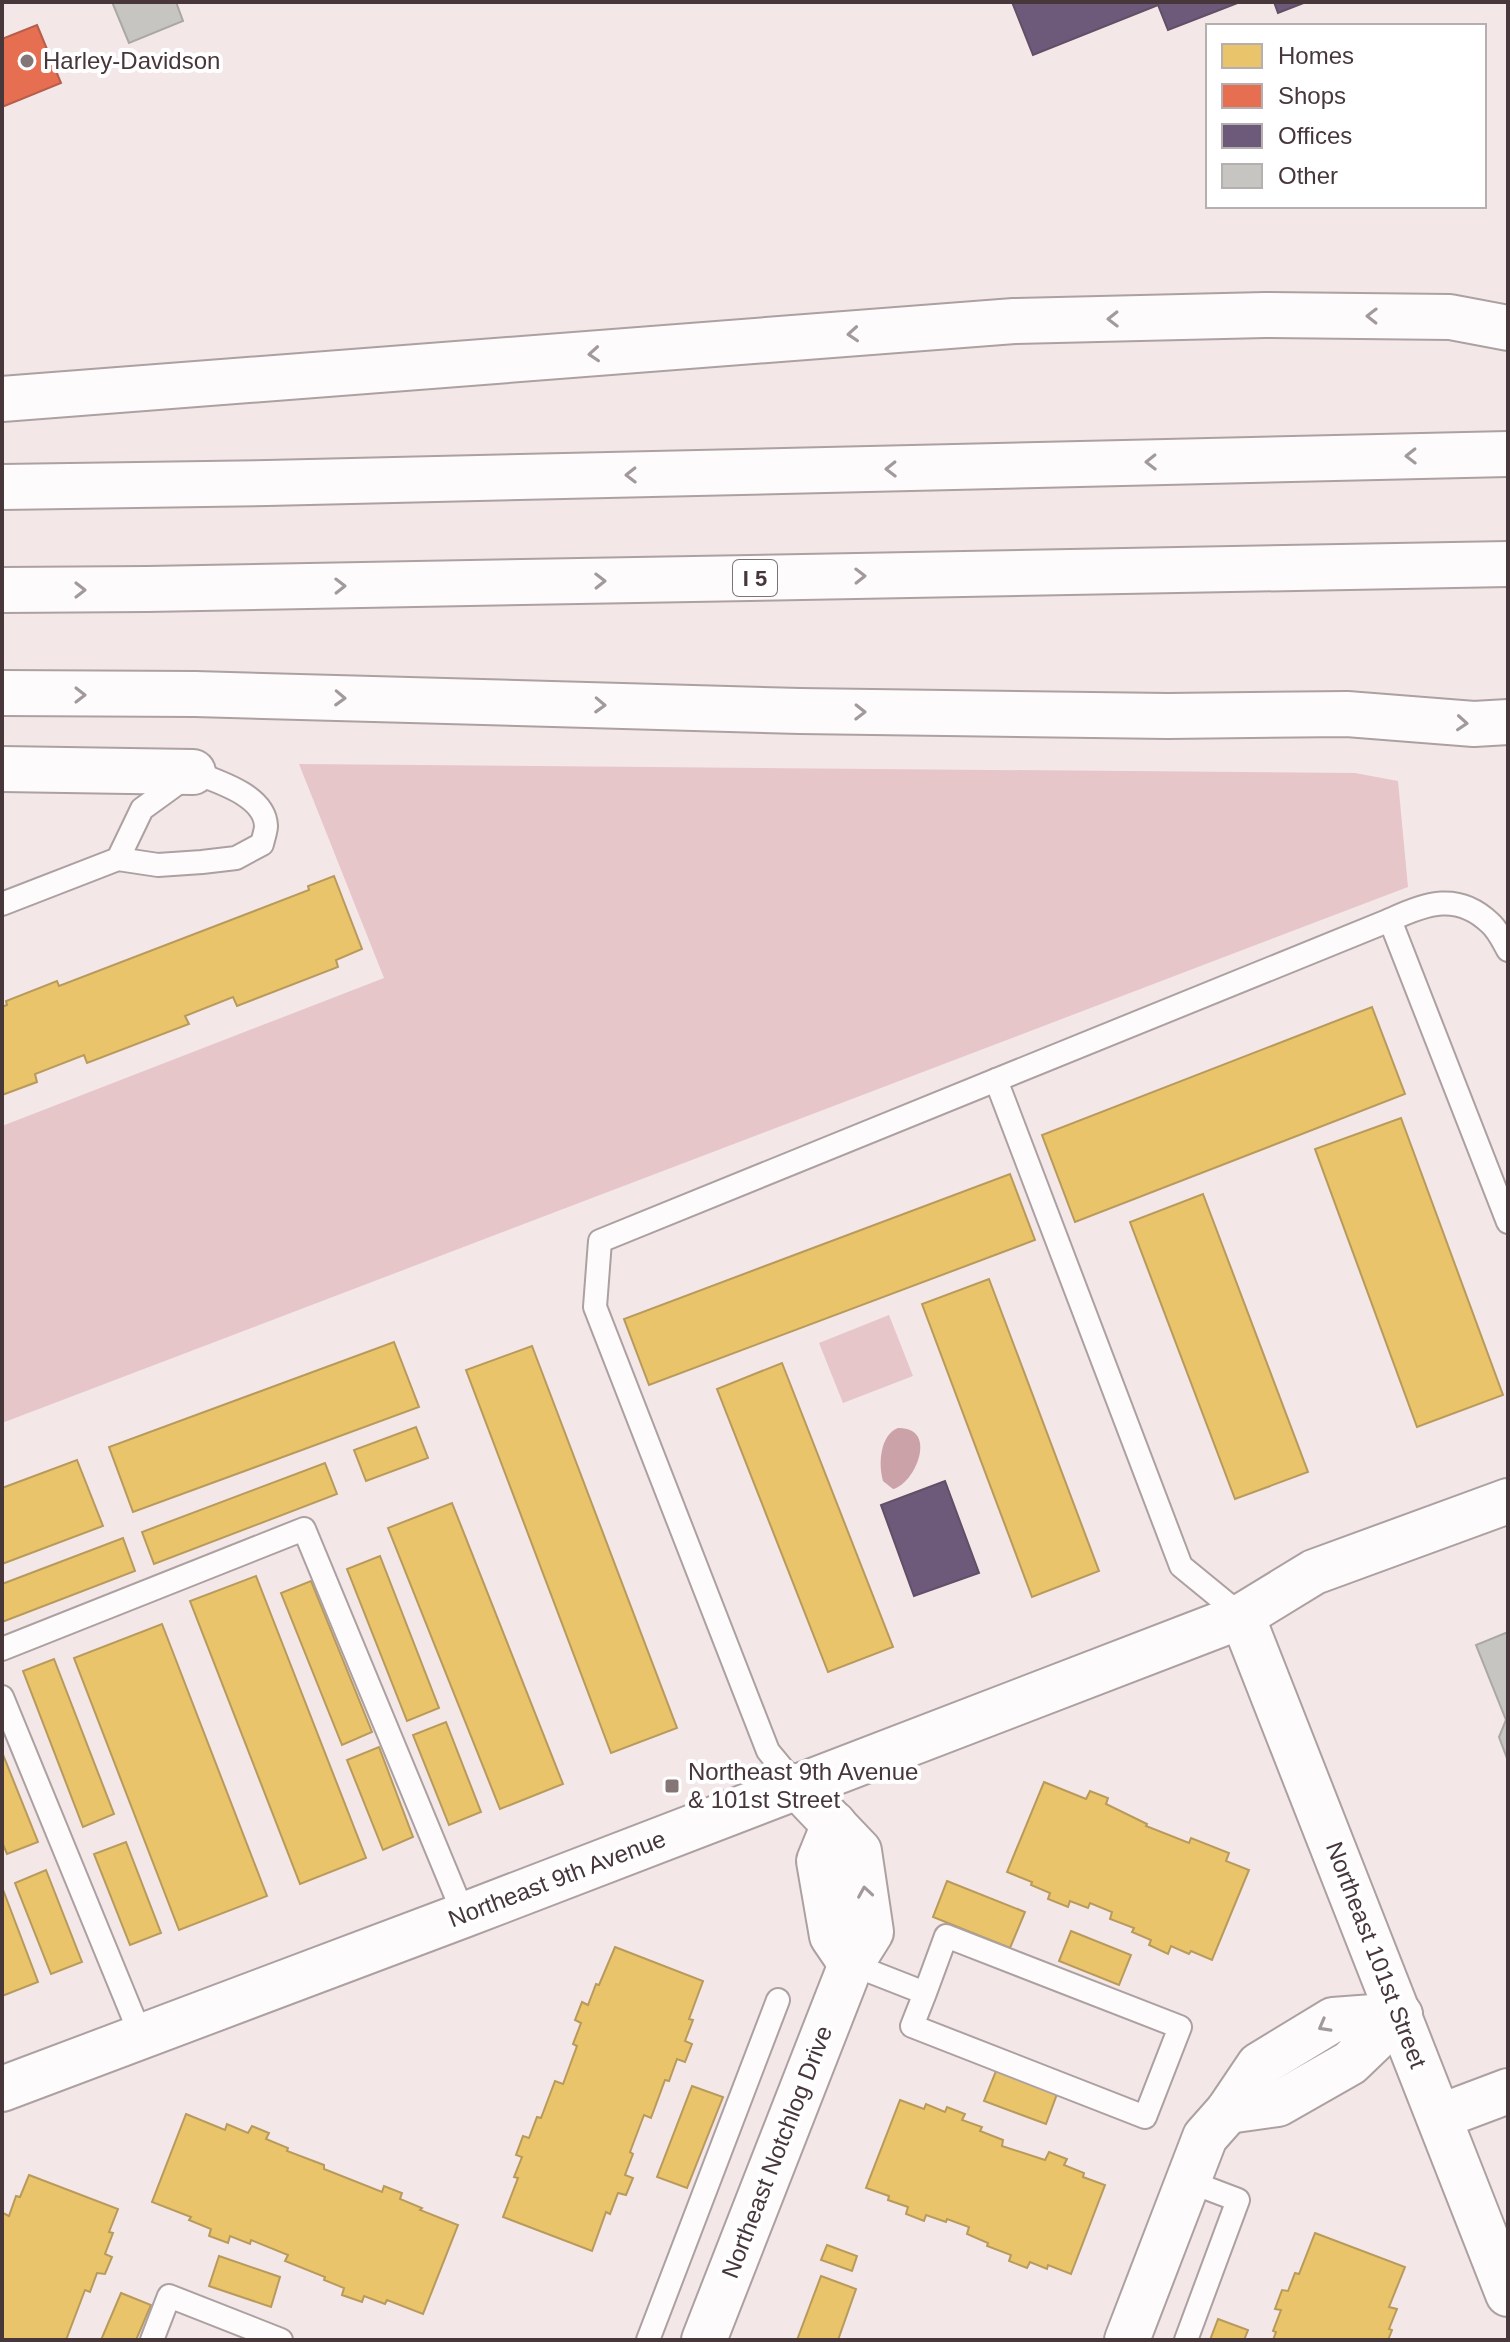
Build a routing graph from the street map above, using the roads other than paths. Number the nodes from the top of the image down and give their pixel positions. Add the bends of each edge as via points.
1 (1508, 299) edge
2 (1450, 317) junction
3 (1508, 328) edge
4 (2, 399) edge
5 (1498, 454) edge
6 (2, 487) edge
7 (1508, 564) edge
8 (2, 590) edge
9 (2, 693) edge
10 (1508, 722) edge
11 (2, 769) edge
12 (193, 772) junction
13 (118, 859) junction
14 (2, 904) edge
15 (1390, 920) junction
16 (1508, 950) edge
17 (996, 1080) junction
18 (1508, 1222) edge
19 (1508, 1501) edge
20 (1242, 1616) junction
21 (2, 1649) edge
22 (2, 1697) edge
23 (797, 1786) junction
24 (464, 1915) junction
25 (851, 1964) junction
26 (925, 1993) junction
27 (778, 2000) dead end
28 (1400, 2015) junction
29 (141, 2036) junction
30 (2, 2089) edge
31 (1508, 2091) edge
32 (1439, 2117) junction
33 (1188, 2181) junction
34 (1508, 2294) edge
35 (152, 2340) edge
36 (281, 2340) edge
37 (648, 2340) edge
38 (704, 2340) edge
39 (1127, 2340) edge
40 (1186, 2340) edge

1 - 2 main road
2 - 3 main road
2 -> 4 main road via 1014,321
5 -> 6 main road
8 -> 7 main road, I 5
9 -> 10 main road via 846,711 1347,714
11 - 12 main road
12 - 13 lane via 142,809
12 - 13 lane via 243,792 260,809 266,825 262,844 236,858 202,862 158,865
13 - 14 lane
15 - 16 lane via 1433,903 1456,904 1492,925
15 - 17 lane
15 - 18 lane
17 - 20 lane via 1181,1566
17 - 23 lane via 600,1241 595,1307 768,1751
19 - 20 main road, Northeast 9th Avenue via 1314,1572
20 - 23 main road, Northeast 9th Avenue
20 - 28 main road, Northeast 101st Street
21 - 24 lane via 304,1529
22 - 29 lane
23 - 24 main road, Northeast 9th Avenue
23 - 25 main road via 834,1824 819,1861 832,1936
24 - 29 main road, Northeast 9th Avenue
25 - 26 lane
25 - 38 main road, Northeast Notchlog Drive
26 - 26 lane via 912,2026 1145,2117 1180,2027 946,1936
27 - 37 lane
28 - 32 main road, Northeast 101st Street
28 - 33 main road via 1333,2020 1259,2065 1205,2137
29 - 30 main road, Northeast 9th Avenue
31 - 32 main road
32 - 34 main road, Northeast 101st Street
33 - 39 main road
33 - 40 lane via 1238,2200
35 - 36 lane via 169,2296

